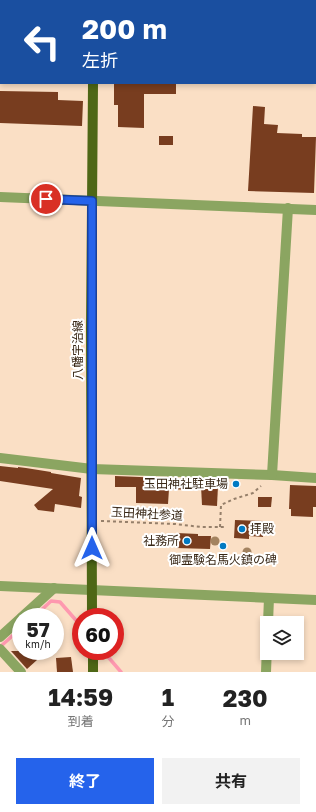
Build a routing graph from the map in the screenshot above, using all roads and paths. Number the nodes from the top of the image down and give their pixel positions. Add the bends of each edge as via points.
1 (93, 84) edge
2 (0, 197) edge
3 (92, 201) junction
4 (288, 208) junction
5 (316, 210) edge
6 (0, 458) edge
7 (92, 469) junction
8 (272, 475) junction
9 (316, 478) edge
10 (92, 520) junction
11 (220, 527) junction
12 (224, 527) dead end
13 (0, 586) edge
14 (54, 588) junction
15 (92, 590) junction
16 (269, 598) junction
17 (316, 600) edge
18 (32, 608) edge
19 (92, 608) edge
20 (268, 616) edge
21 (12, 626) edge
22 (0, 637) edge
23 (3, 655) edge
24 (94, 660) edge
25 (266, 660) edge
26 (21, 672) edge
27 (93, 672) edge
28 (266, 672) edge

1 - 3 main road, 八幡宇治線
2 - 3 street
3 - 4 street
3 - 7 main road, 八幡宇治線
4 - 5 street
4 - 8 street
6 - 7 street
7 - 8 street
7 - 10 main road, 八幡宇治線
8 - 9 street
8 - 11 path via 254,493 221,505
10 - 11 path, 玉田神社参道
10 - 15 main road, 八幡宇治線
11 - 12 path, 玉田神社参道
13 - 14 street
14 - 15 street
14 - 18 street
15 - 16 street
15 - 19 main road, 八幡宇治線
16 - 17 street
16 - 20 street
21 - 22 street
23 - 26 street
24 - 27 main road
25 - 28 street

